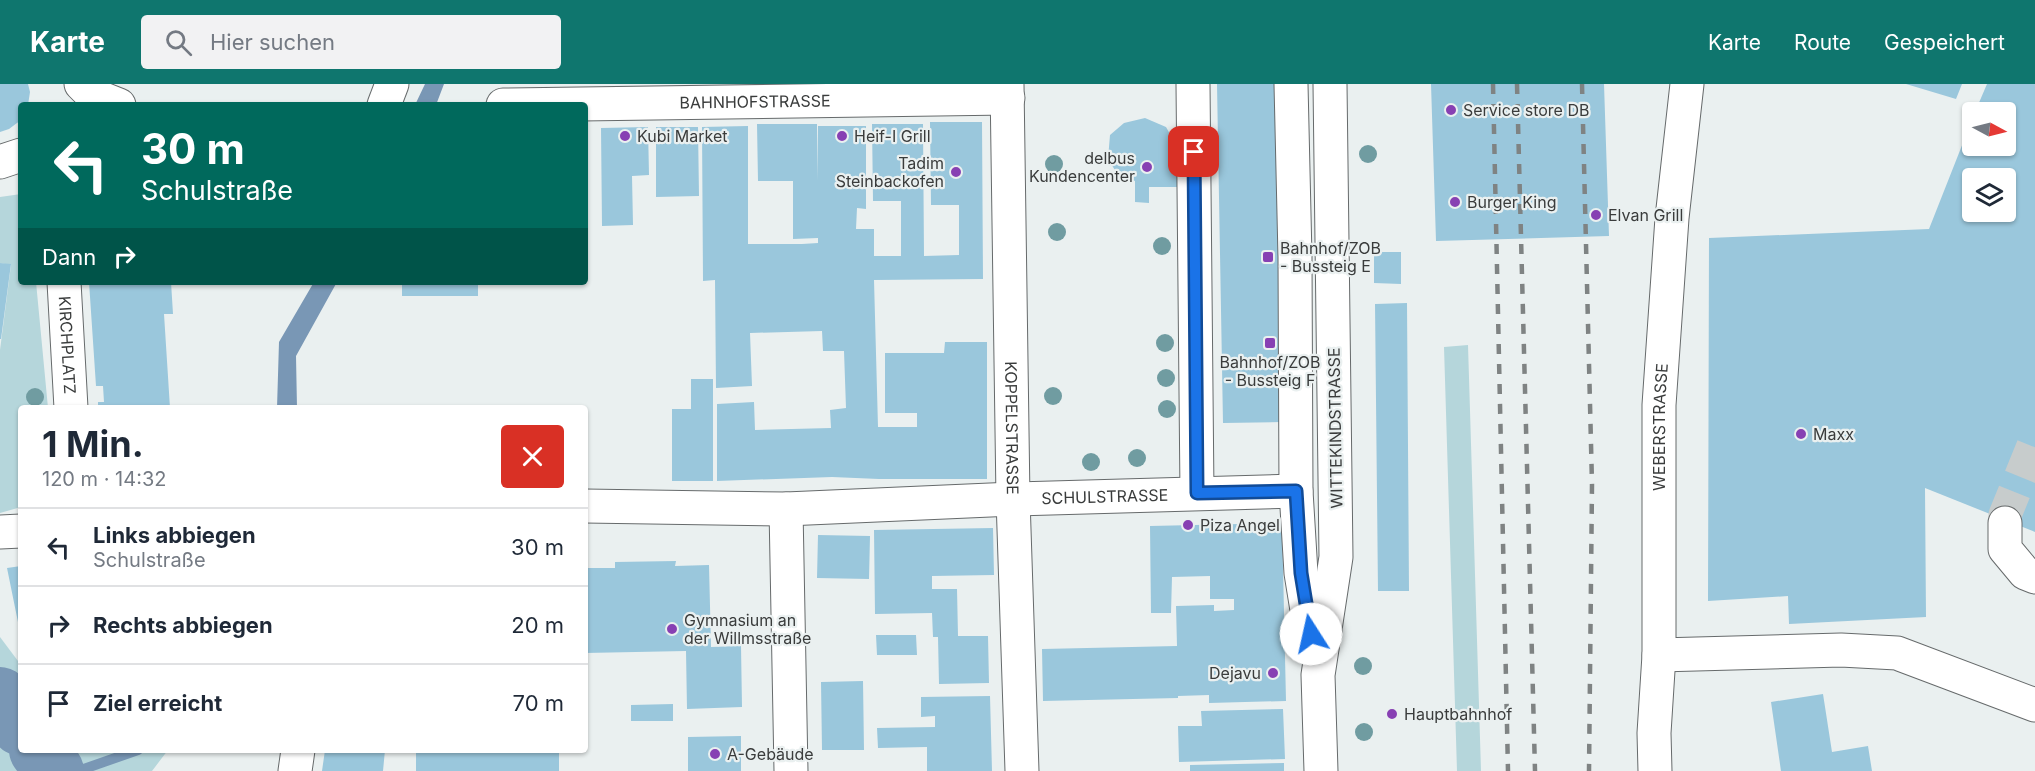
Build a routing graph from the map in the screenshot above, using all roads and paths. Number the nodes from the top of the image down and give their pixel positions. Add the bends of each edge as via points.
1 (392, 84) edge
2 (1193, 84) edge
3 (1291, 84) edge
4 (1330, 84) edge
5 (1687, 84) edge
6 (1008, 91) edge
7 (385, 102) edge
8 (588, 103) edge
9 (18, 156) edge
10 (0, 162) edge
11 (64, 285) edge
12 (71, 405) edge
13 (1296, 491) junction
14 (1197, 493) junction
15 (1013, 499) junction
16 (588, 506) edge
17 (786, 509) junction
18 (2005, 523) tunnel mouth
19 (18, 531) edge
20 (0, 532) edge
21 (2035, 577) edge
22 (1659, 655) junction
23 (1318, 675) junction
24 (2035, 705) edge
25 (298, 753) edge
26 (295, 771) edge
27 (791, 771) edge
28 (1022, 771) edge
29 (1321, 771) edge
30 (1654, 771) edge

1 - 7 street
2 - 14 street
3 - 13 street
4 - 23 street, WITTEKINDSTRASSE via 1336,557
5 - 22 street, WEBERSTRASSE via 1672,218 1659,405
6 - 8 street, BAHNHOFSTRASSE
6 - 15 street, KOPPELSTRASSE
9 - 10 street
11 - 12 street, KIRCHPLATZ
13 - 14 street, SCHULSTRASSE
13 - 23 street via 1301,573
14 - 15 street, SCHULSTRASSE
15 - 17 street, SCHULSTRASSE
15 - 28 street, KOPPELSTRASSE
16 - 17 street, SCHULSTRASSE
17 - 27 street
18 - 21 street via 2005,549 2025,573
19 - 20 street
22 - 24 street via 1841,650 1897,653
22 - 30 street, WEBERSTRASSE
23 - 29 street, WITTEKINDSTRASSE
25 - 26 street

